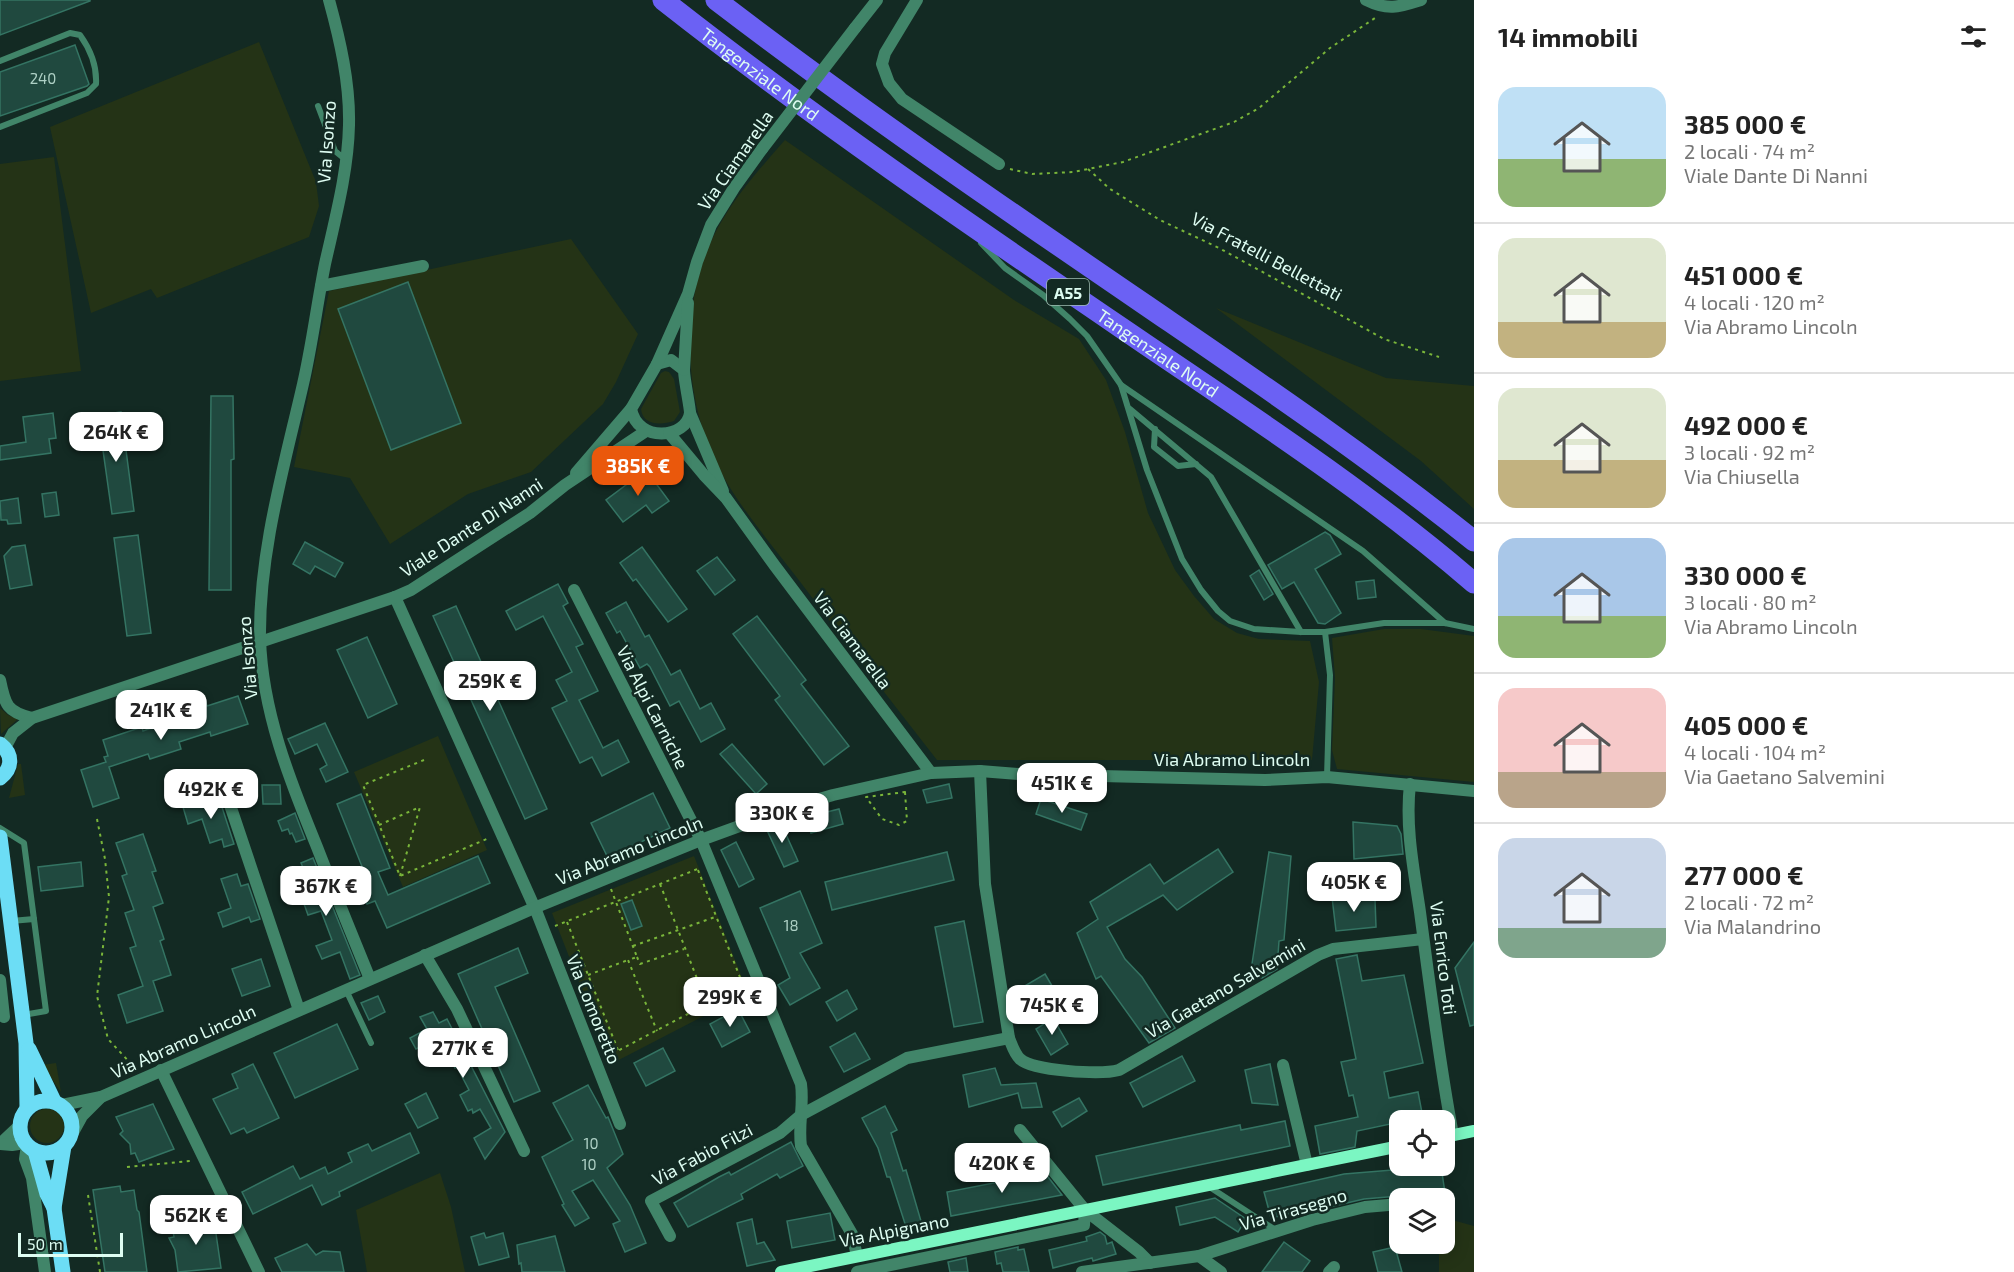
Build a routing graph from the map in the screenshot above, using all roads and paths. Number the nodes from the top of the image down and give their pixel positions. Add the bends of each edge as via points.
1 (329, 0) edge
2 (663, 0) edge
3 (716, 0) edge
4 (877, 0) edge
5 (917, 0) edge
6 (1366, 0) edge
7 (1421, 0) edge
8 (1385, 8) junction
9 (0, 61) edge
10 (318, 106) dead end
11 (0, 127) edge
12 (346, 161) junction
13 (999, 164) joint
14 (1088, 169) junction
15 (949, 211) junction
16 (423, 266) dead end
17 (321, 286) junction
18 (688, 294) junction
19 (1439, 357) dead end
20 (657, 364) junction
21 (684, 370) junction
22 (1121, 385) junction
23 (631, 409) junction
24 (1130, 409) junction
25 (690, 413) junction
26 (1155, 429) junction
27 (646, 431) junction
28 (669, 433) junction
29 (1196, 464) junction
30 (565, 485) junction
31 (726, 498) junction
32 (1474, 541) edge
33 (1474, 583) edge
34 (574, 590) dead end
35 (395, 597) junction
36 (1445, 623) junction
37 (1474, 629) edge
38 (1301, 632) junction
39 (1325, 632) junction
40 (260, 642) junction
41 (0, 680) edge
42 (32, 718) junction
43 (2, 746) edge
44 (424, 760) dead end
45 (980, 771) junction
46 (931, 773) junction
47 (1327, 777) junction
48 (1, 780) edge
49 (1410, 784) junction
50 (905, 792) joint
51 (1474, 792) edge
52 (226, 793) dead end
53 (97, 819) dead end
54 (379, 825) junction
55 (0, 828) edge
56 (0, 837) edge
57 (483, 840) dead end
58 (701, 840) junction
59 (711, 864) junction
60 (697, 869) junction
61 (400, 876) junction
62 (607, 878) junction
63 (660, 884) junction
64 (616, 901) junction
65 (534, 908) junction
66 (716, 917) junction
67 (34, 919) junction
68 (10, 921) junction
69 (567, 922) junction
70 (544, 931) junction
71 (678, 931) junction
72 (1423, 939) junction
73 (633, 946) junction
74 (685, 948) junction
75 (425, 955) junction
76 (638, 957) junction
77 (628, 960) junction
78 (588, 975) junction
79 (757, 978) junction
80 (370, 979) junction
81 (0, 980) edge
82 (743, 985) junction
83 (346, 989) junction
84 (707, 1004) junction
85 (299, 1010) junction
86 (22, 1015) junction
87 (2, 1017) edge
88 (657, 1031) junction
89 (1009, 1038) junction
90 (26, 1043) junction
91 (371, 1043) dead end
92 (619, 1051) junction
93 (596, 1063) junction
94 (1283, 1065) dead end
95 (161, 1070) junction
96 (140, 1080) junction
97 (101, 1097) junction
98 (58, 1103) junction
99 (27, 1108) junction
100 (1446, 1110) edge
101 (801, 1115) junction
102 (620, 1124) dead end
103 (19, 1126) junction
104 (1020, 1130) dead end
105 (1474, 1131) edge
106 (1455, 1135) edge
107 (68, 1141) junction
108 (0, 1144) edge
109 (29, 1146) junction
110 (1389, 1148) edge
111 (524, 1150) dead end
112 (205, 1160) junction
113 (1307, 1165) junction
114 (127, 1167) dead end
115 (1207, 1186) junction
116 (88, 1195) dead end
117 (1389, 1205) edge
118 (54, 1208) junction
119 (1085, 1210) junction
120 (1277, 1231) junction
121 (670, 1236) dead end
122 (857, 1256) junction
123 (1199, 1256) junction
124 (1150, 1263) junction
125 (45, 1272) edge
126 (63, 1272) edge
127 (100, 1272) edge
128 (259, 1272) edge
129 (781, 1272) edge
130 (857, 1272) edge
131 (1082, 1272) edge
132 (1087, 1272) edge
133 (1221, 1272) edge

1 - 12 street, Via Isonzo via 348,93
2 - 15 highway, Tangenziale Nord / A55 via 750,69
3 - 32 highway, Tangenziale Nord / A55 via 959,177 1324,427
4 - 18 street, Via Ciamarella, bridge via 734,188 711,225
5 - 13 street via 885,53 882,64 890,83 902,99
6 - 8 street
7 - 8 street
8 - 14 path via 1329,48 1247,116 1155,152
9 - 11 lane via 70,33 80,35 87,45 97,73 96,84 87,93
10 - 12 lane via 335,151
12 - 17 street, Via Isonzo
13 - 14 path via 1032,174
14 - 19 path, Via Fratelli Bellettati via 1110,189 1160,220 1384,339
15 - 22 lane via 1005,268 1071,319
15 - 33 highway, Tangenziale Nord / A55 via 1325,468
16 - 17 street
17 - 40 street, Via Isonzo via 266,555
18 - 20 street, Via Ciamarella
18 - 21 street, Via Ciamarella
20 - 21 street via 671,360
20 - 23 street
21 - 25 street
22 - 24 lane
22 - 36 lane via 1364,551
23 - 27 street
23 - 30 street, Viale Dante Di Nanni
24 - 26 lane
24 - 38 lane via 1147,470 1182,559 1201,590 1230,621 1245,627
25 - 28 street via 684,423
25 - 31 street, Via Ciamarella
26 - 29 lane
26 - 29 lane via 1154,447 1178,466
27 - 28 street
27 - 30 street, Viale Dante Di Nanni
28 - 31 street, Via Ciamarella
29 - 38 lane via 1211,477
30 - 35 street, Viale Dante Di Nanni via 492,539
31 - 46 street, Via Ciamarella
34 - 58 street, Via Alpi Carniche
35 - 40 street, Viale Dante Di Nanni
35 - 65 street, Viale Dante Di Nanni
36 - 37 lane
36 - 39 lane via 1384,623
38 - 39 lane
39 - 47 lane via 1330,675
40 - 42 street, Viale Dante Di Nanni
40 - 80 street, Via Isonzo via 270,715 281,752
41 - 42 street via 7,706
42 - 43 street, Viale Dante Di Nanni
43 - 48 main road via 9,753 10,766
44 - 54 path via 363,785
45 - 46 street, Via Abramo Lincoln
45 - 47 street, Via Abramo Lincoln via 1265,780
45 - 89 street, Via Gaetano Salvemini via 985,884
46 - 58 street, Via Abramo Lincoln via 806,802
47 - 49 street, Via Abramo Lincoln
49 - 51 street, Via Abramo Lincoln
49 - 72 street, Via Enrico Toti via 1409,821
50 - 50 path via 907,820 899,825 882,819 866,797
52 - 85 street
53 - 96 path via 110,897 97,996 108,1039
54 - 61 path
54 - 61 path via 420,807
55 - 67 lane via 24,843
56 - 68 main road
57 - 61 path
58 - 59 street
58 - 62 street, Via Abramo Lincoln
59 - 60 path
59 - 79 street
60 - 63 path
60 - 66 path
62 - 64 path
62 - 65 street, Via Abramo Lincoln
63 - 64 path
63 - 71 path
64 - 69 path
64 - 73 path
65 - 70 street, Via Comoretto
65 - 75 street, Via Abramo Lincoln
66 - 71 path
66 - 82 path
67 - 68 lane
67 - 86 lane via 46,1011
68 - 86 main road
69 - 70 path
69 - 78 path
70 - 93 street, Via Comoretto
71 - 73 path
71 - 74 path
72 - 89 street, Via Gaetano Salvemini via 1333,949 1318,955 1112,1072 1029,1065 1020,1059
72 - 100 street, Via Enrico Toti
73 - 76 path
74 - 76 path via 640,964
74 - 84 path
75 - 80 street, Via Abramo Lincoln
75 - 111 street via 457,1009
76 - 77 path
77 - 78 path
77 - 88 path
78 - 92 path
79 - 82 path
79 - 101 street via 801,1084
80 - 83 street, Via Abramo Lincoln
81 - 87 street
82 - 84 path
83 - 85 street, Via Abramo Lincoln
83 - 91 lane
84 - 88 path
85 - 95 street, Via Abramo Lincoln
86 - 87 street
86 - 90 main road
88 - 92 path
89 - 101 street via 907,1058
90 - 98 main road
90 - 99 main road
92 - 93 path
93 - 102 street, Via Comoretto
94 - 113 street
95 - 96 street, Via Abramo Lincoln
95 - 112 street
96 - 97 street, Via Abramo Lincoln
97 - 98 street, Via Abramo Lincoln
97 - 107 street, Via Abramo Lincoln via 82,1116
98 - 99 main road via 39,1101
98 - 107 main road via 71,1119
99 - 103 main road
101 - 121 street, Via Fabio Filzi via 780,1133 651,1201
101 - 122 street via 801,1146 852,1234
103 - 108 street
103 - 109 main road
104 - 119 street
105 - 106 street
107 - 109 main road via 50,1153
107 - 118 main road
108 - 109 street
109 - 118 main road
109 - 125 street via 25,1159 32,1178
110 - 113 street, Via Alpignano
112 - 114 path
112 - 128 street
113 - 115 street, Via Alpignano
115 - 119 street, Via Alpignano
115 - 120 lane
116 - 127 path
117 - 120 street, Via Tirasegno via 1365,1207
118 - 126 main road
119 - 122 street, Via Alpignano
119 - 124 street
119 - 130 street, Via Alpignano via 1084,1225
120 - 123 street, Via Tirasegno
122 - 129 street, Via Alpignano
123 - 124 street, Via Tirasegno
123 - 133 street
124 - 132 street, Via Tirasegno
131 - 132 street, Via Tirasegno

